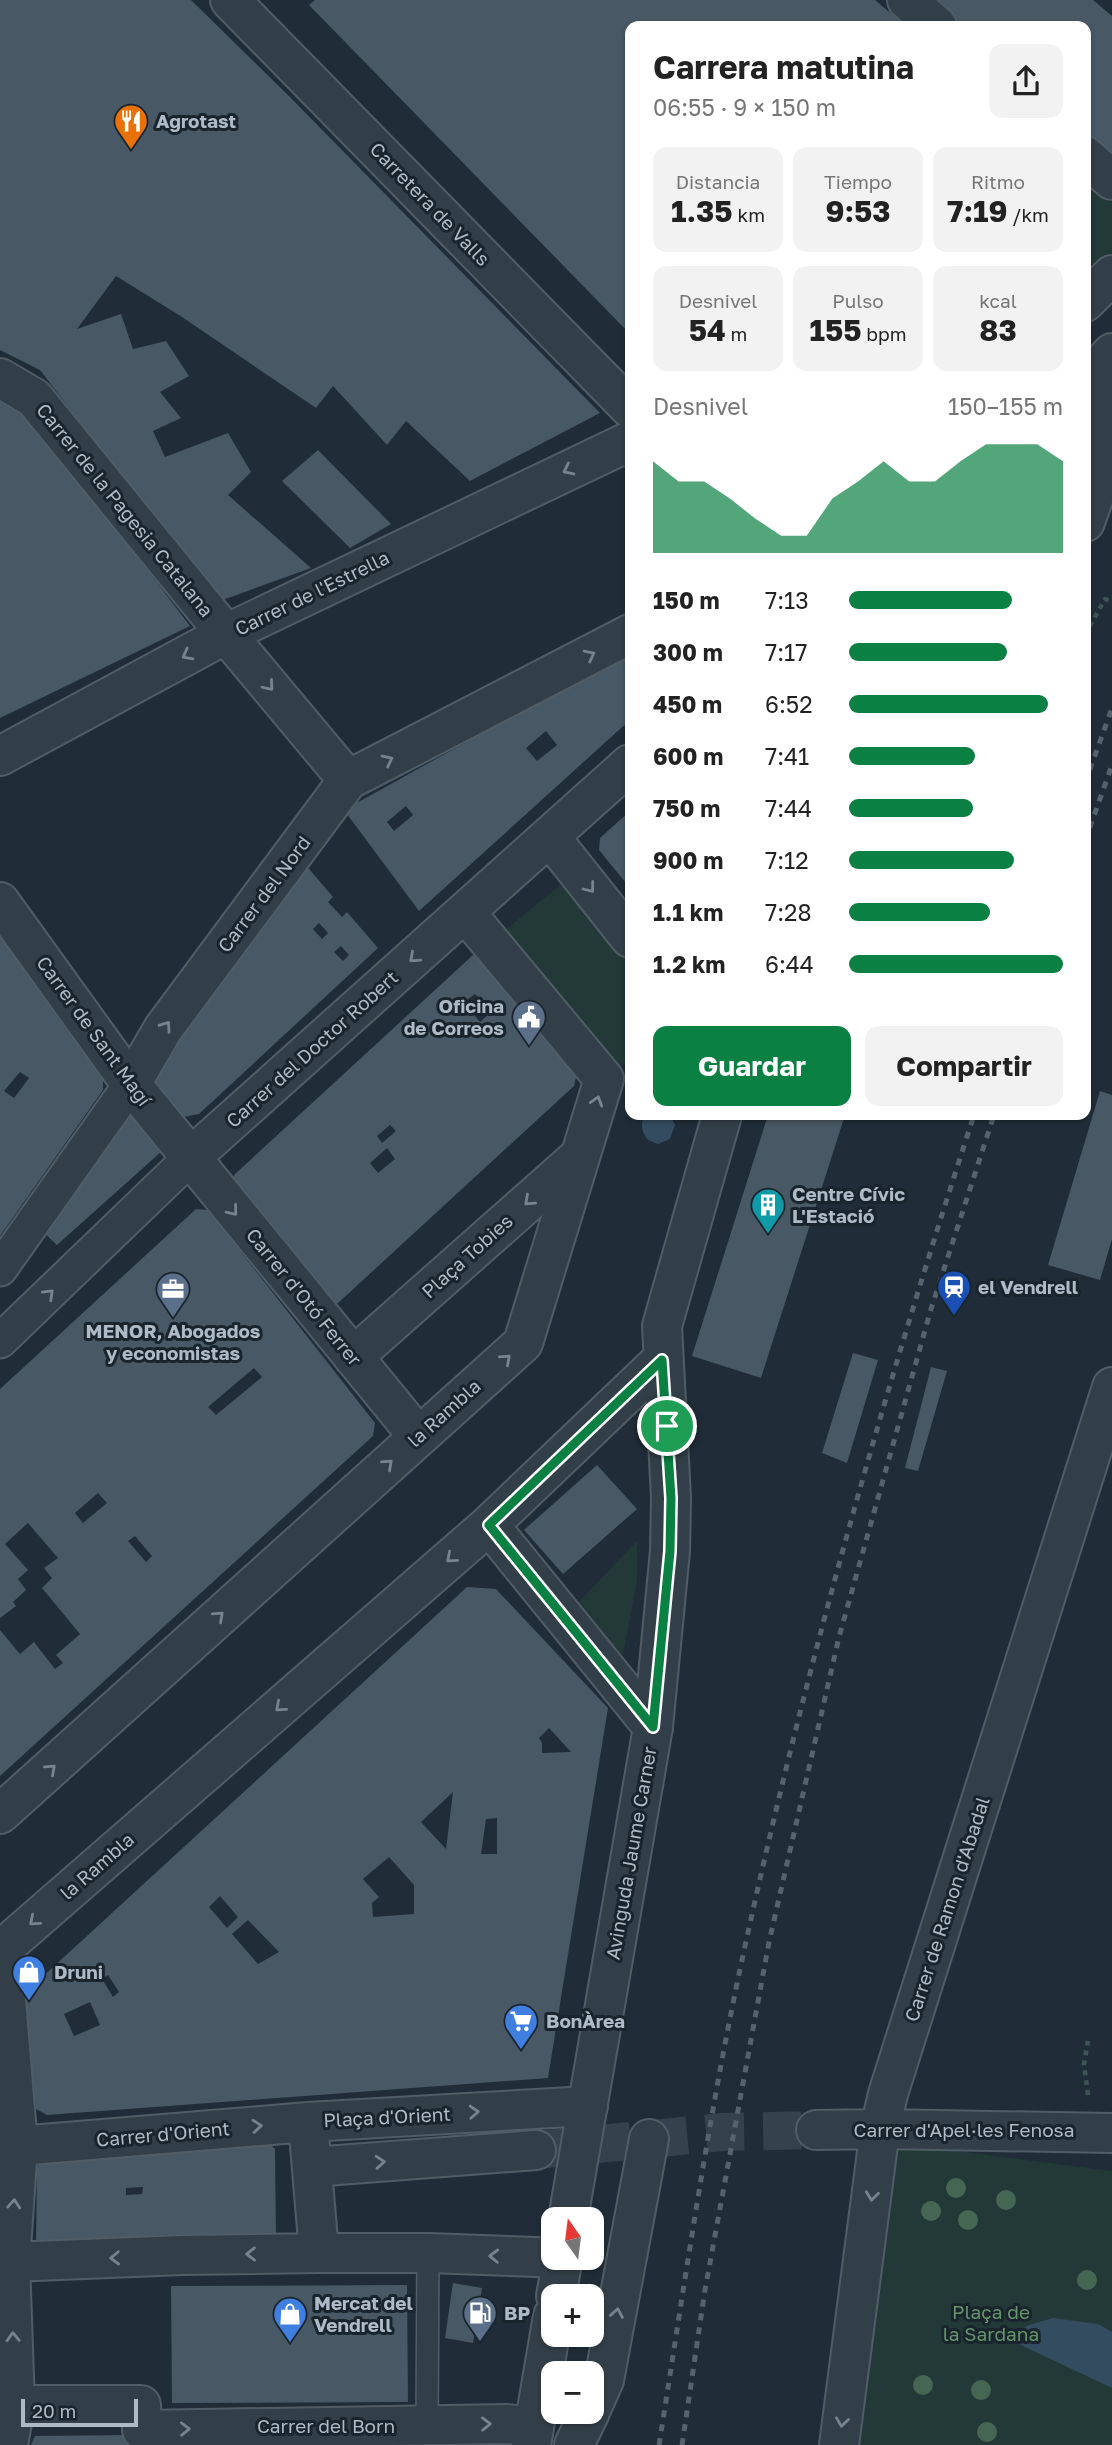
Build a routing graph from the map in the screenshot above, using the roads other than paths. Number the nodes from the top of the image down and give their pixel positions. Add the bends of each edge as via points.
1 (230, 0) edge
2 (908, 0) edge
3 (931, 21) edge
4 (1091, 161) edge
5 (1112, 180) edge
6 (1112, 275) edge
7 (1091, 296) edge
8 (1112, 354) edge
9 (1091, 376) edge
10 (0, 378) edge
11 (1112, 397) edge
12 (625, 403) edge
13 (1091, 427) edge
14 (625, 443) edge
15 (1112, 445) edge
16 (1091, 478) edge
17 (1091, 505) edge
18 (226, 634) junction
19 (625, 637) edge
20 (0, 756) edge
21 (625, 769) edge
22 (348, 780) junction
23 (550, 837) junction
24 (0, 902) edge
25 (465, 912) junction
26 (625, 932) edge
27 (131, 1084) junction
28 (721, 1120) edge
29 (580, 1156) junction
30 (190, 1158) junction
31 (0, 1269) edge
32 (0, 1340) edge
33 (353, 1357) junction
34 (662, 1360) junction
35 (1112, 1387) edge
36 (418, 1436) junction
37 (489, 1525) junction
38 (653, 1727) junction
39 (0, 1814) edge
40 (0, 1951) edge
41 (0, 1962) edge
42 (588, 2106) junction
43 (308, 2122) junction
44 (880, 2129) junction
45 (816, 2130) tunnel mouth
46 (1103, 2132) edge
47 (649, 2139) dead end
48 (9, 2144) edge
49 (536, 2150) tunnel mouth
50 (312, 2167) junction
51 (570, 2207) edge
52 (319, 2253) junction
53 (428, 2253) junction
54 (541, 2257) edge
55 (10, 2262) junction
56 (548, 2347) edge
57 (604, 2380) edge
58 (15, 2405) junction
59 (584, 2424) edge
60 (427, 2426) junction
61 (533, 2436) edge
62 (9, 2445) edge
63 (574, 2445) edge
64 (839, 2445) edge

1 - 12 street, Carretera de Valls
2 - 3 street
4 - 5 street
6 - 7 street
8 - 9 street
10 - 18 street, Carrer de la Pagesia Catalana via 34,398
11 - 13 street
14 -> 18 street, Carrer de l'Estrella
15 - 16 street
15 - 17 street
18 -> 20 street, Carrer de l'Estrella
18 -> 22 street, Carrer de la Pagesia Catalana
22 -> 19 street, Carrer del Nord
21 - 23 street, Carrer del Doctor Robert
27 -> 22 street, Carrer del Nord via 163,1029
23 - 25 street, Carrer del Doctor Robert
23 -> 26 street
24 - 27 street, Carrer de Sant Magí
29 -> 25 street, la Rambla via 604,1079
25 -> 30 street, Carrer del Doctor Robert
27 - 30 street, Carrer de Sant Magí
27 - 31 street, Carrer del Nord
28 - 34 street, Avinguda Jaume Carner via 665,1307
29 -> 33 street, Plaça Tobies
36 -> 29 street, la Rambla via 523,1343
32 -> 30 street, Carrer del Doctor Robert
30 -> 33 street, Carrer d'Otó Ferrer
33 - 36 street, Carrer d'Otó Ferrer
34 - 37 street, la Rambla
34 - 38 street, Avinguda Jaume Carner via 670,1538
35 - 44 street, Carrer de Ramon d'Abadal
39 -> 36 street, la Rambla
37 - 38 street
37 -> 40 street, la Rambla
38 - 42 street, Avinguda Jaume Carner
41 - 48 street via 5,1987
43 -> 42 street, Plaça d'Orient
42 - 51 street, Avinguda Jaume Carner
48 -> 43 street, Carrer d'Orient
43 - 50 street, Plaça d'Orient
44 - 45 street, Carrer d'Apel·les Fenosa
44 - 46 street, Carrer d'Apel·les Fenosa
44 -> 64 street, Carrer de Ramon d'Abadal
57 -> 47 street
55 -> 48 street
50 -> 49 street
50 - 52 street, Plaça d'Orient
52 - 53 street
52 -> 55 street
54 -> 53 street
53 - 60 lane
58 -> 55 street
56 - 61 street
58 -> 60 street, Carrer del Born via 141,2405 142,2430
58 - 62 street
59 - 63 street
60 -> 61 street, Carrer del Born via 507,2424

